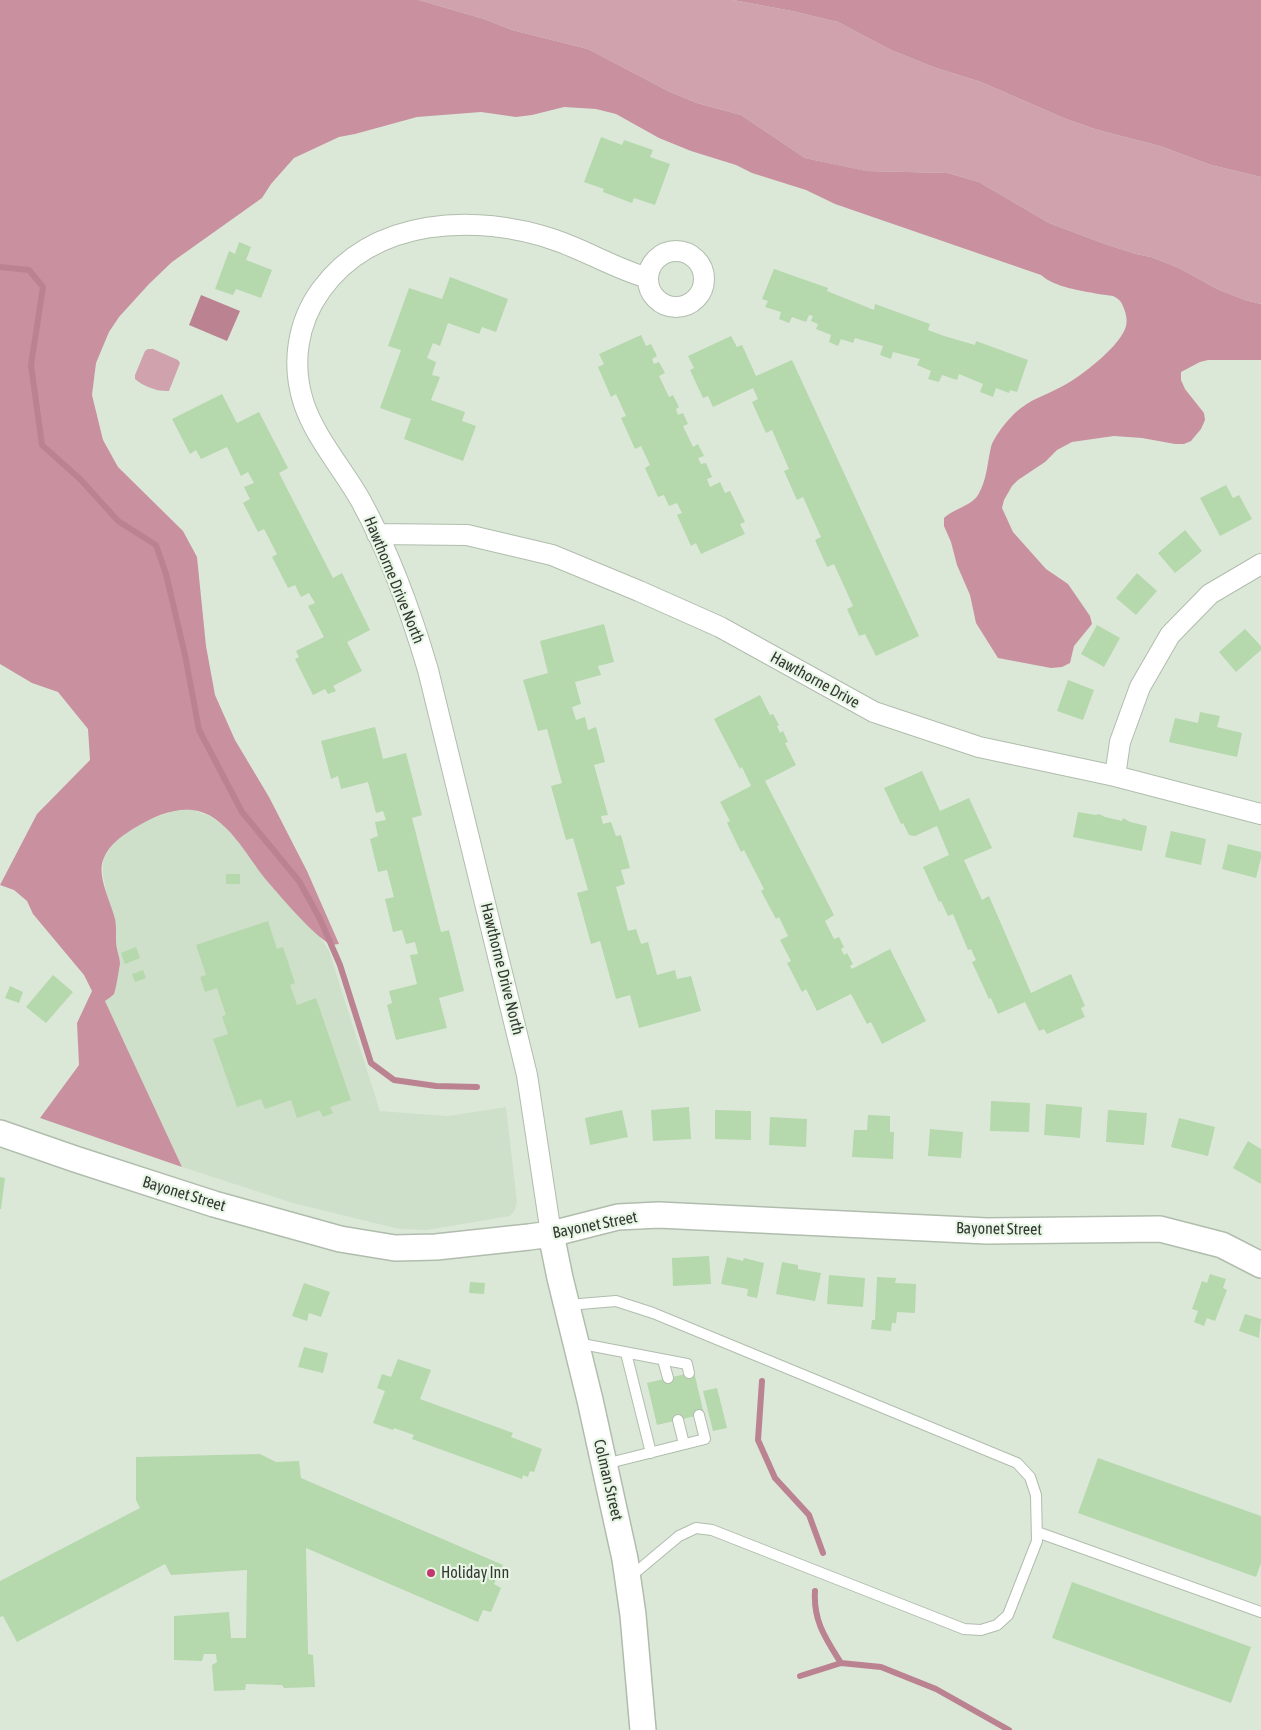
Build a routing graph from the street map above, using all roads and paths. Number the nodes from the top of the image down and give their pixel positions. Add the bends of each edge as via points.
1 (648, 278) dead end
2 (377, 534) junction
3 (1261, 564) edge
4 (1114, 776) junction
5 (1261, 814) edge
6 (0, 1133) edge
7 (551, 1234) junction
8 (1261, 1265) edge
9 (567, 1305) junction
10 (576, 1343) junction
11 (626, 1353) junction
12 (663, 1360) junction
13 (689, 1374) dead end
14 (668, 1378) dead end
15 (699, 1415) dead end
16 (678, 1420) dead end
17 (684, 1444) junction
18 (651, 1453) junction
19 (605, 1464) junction
20 (1037, 1532) junction
21 (628, 1579) junction
22 (1261, 1612) edge
23 (643, 1730) edge

1 - 2 street, Hawthorne Drive North via 552,239 518,230 482,226 444,226 402,233 377,242 345,264 321,290 305,320 298,346 298,379 312,423 356,493
2 - 4 street, Hawthorne Drive via 467,535 552,555 720,627 874,712 979,747
2 - 7 street, Hawthorne Drive North via 413,619 438,707 527,1075
3 - 4 street via 1210,594 1170,635 1140,687 1120,742
4 - 5 street, Hawthorne Drive
6 - 7 street, Bayonet Street via 214,1204 340,1239 395,1248
7 - 8 street, Bayonet Street via 618,1217 659,1215 987,1231 1160,1229 1222,1245
7 - 9 street, Colman Street
9 - 10 street, Colman Street
9 - 20 lane via 616,1301 654,1313 1017,1463 1030,1477 1036,1495
10 - 11 lane
10 - 19 street, Colman Street
11 - 12 lane
11 - 18 lane
12 - 13 lane via 687,1364
12 - 14 lane
15 - 17 lane via 705,1439
16 - 17 lane
17 - 18 lane
18 - 19 lane
19 - 21 street, Colman Street
20 - 21 lane via 1037,1541 1008,1615 997,1625 981,1630 964,1629 712,1530 696,1528 679,1536
20 - 22 lane
21 - 23 street, Colman Street

